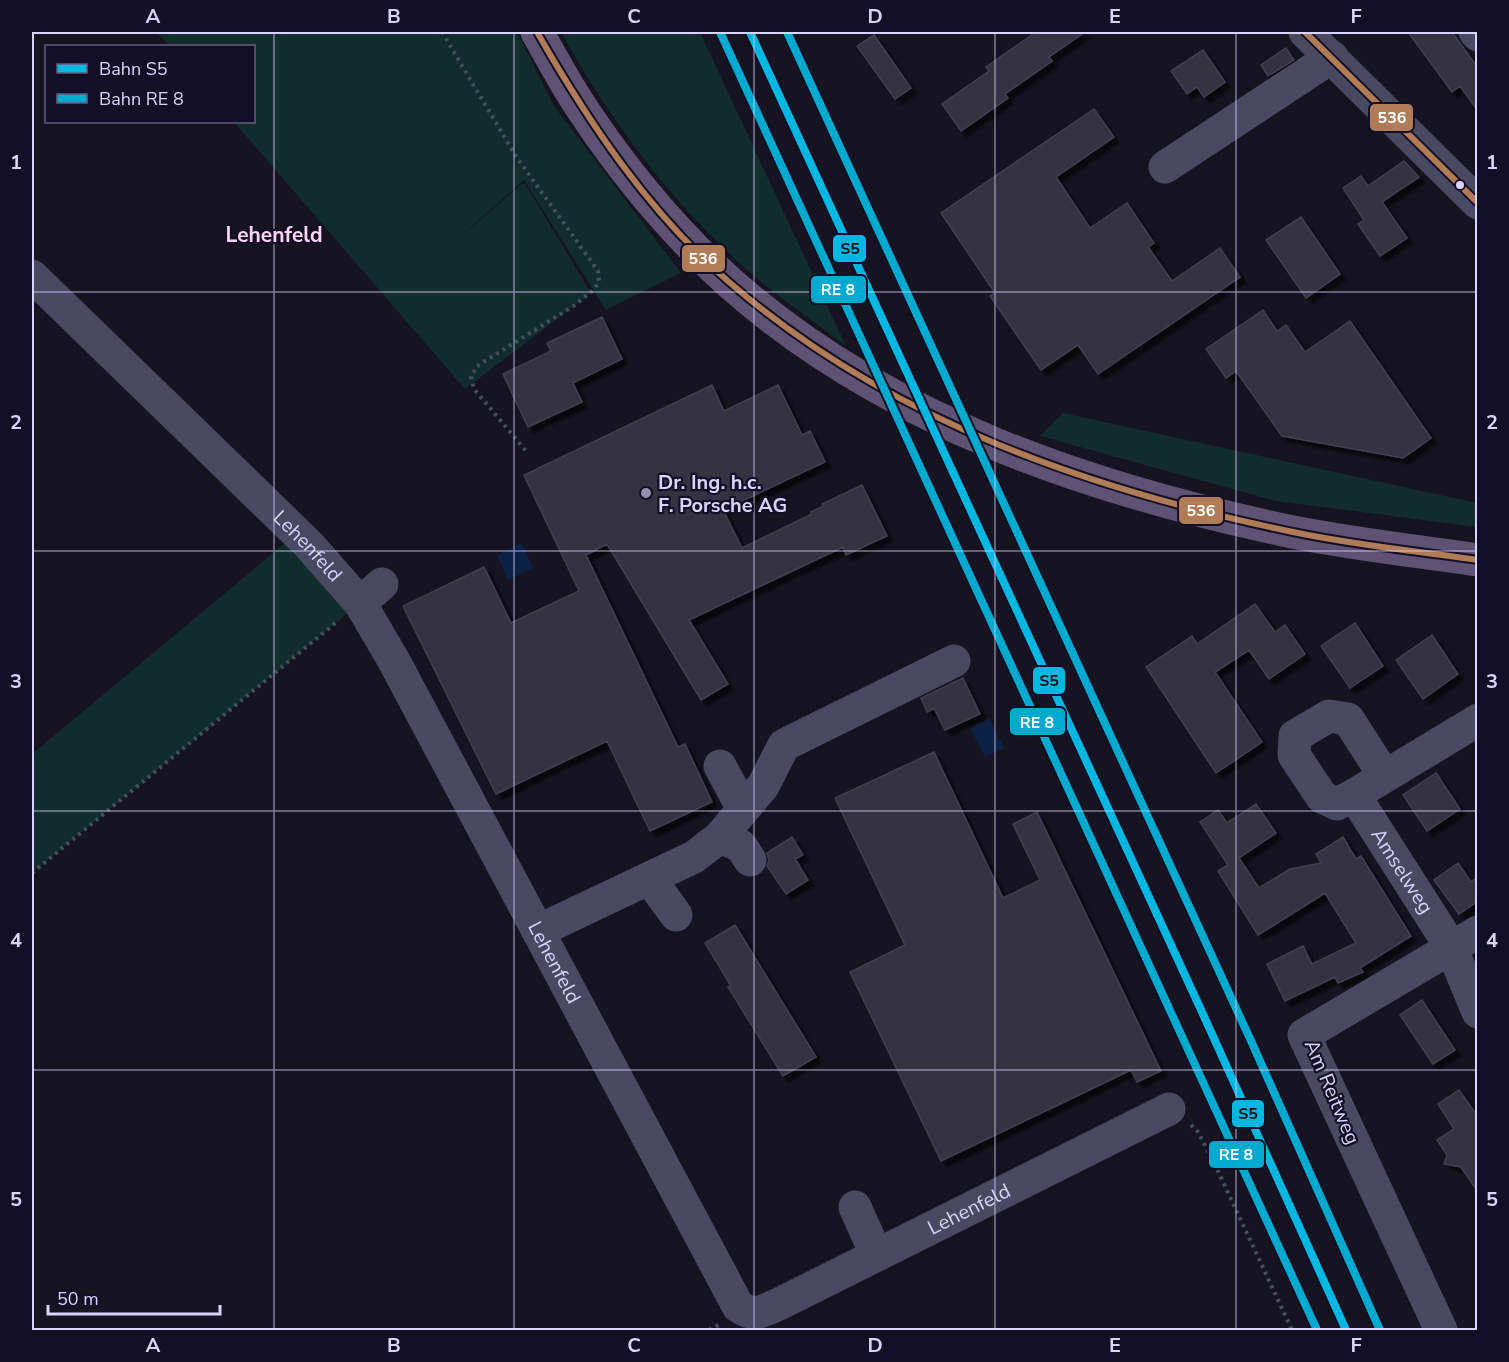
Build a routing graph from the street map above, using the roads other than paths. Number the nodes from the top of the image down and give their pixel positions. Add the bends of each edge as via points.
1 (537, 32) edge
2 (1305, 32) edge
3 (1332, 57) junction
4 (1166, 167) dead end
5 (1478, 203) edge
6 (32, 276) edge
7 (1478, 560) edge
8 (954, 660) dead end
9 (1478, 720) edge
10 (720, 766) dead end
11 (1384, 775) junction
12 (1354, 795) junction
13 (743, 809) junction
14 (720, 837) junction
15 (750, 860) dead end
16 (650, 879) junction
17 (676, 915) dead end
18 (538, 931) junction
19 (1464, 940) edge
20 (1478, 1011) edge
21 (1169, 1109) road end
22 (855, 1207) dead end
23 (876, 1254) junction
24 (1441, 1330) edge

1 - 7 main road via 609,148 667,218 728,281 777,322 868,383 971,434 1115,486 1296,532
2 - 3 street
3 - 4 street
3 - 5 street
6 - 18 street, Lehenfeld via 309,544 371,593 394,661
8 - 13 street via 784,745 763,786
9 - 11 street
10 - 13 street
11 - 12 street
11 - 12 street via 1348,719 1329,716 1295,736 1294,755 1322,797 1336,804
12 - 19 street, Amselweg
13 - 14 street
14 - 15 street via 741,846
14 - 16 street via 694,857
16 - 17 street
16 - 18 street
18 - 23 street, Lehenfeld via 738,1306 759,1313
19 - 20 street, Amselweg
19 - 24 street, Am Reitweg via 1304,1035
21 - 23 street, Lehenfeld
22 - 23 street

